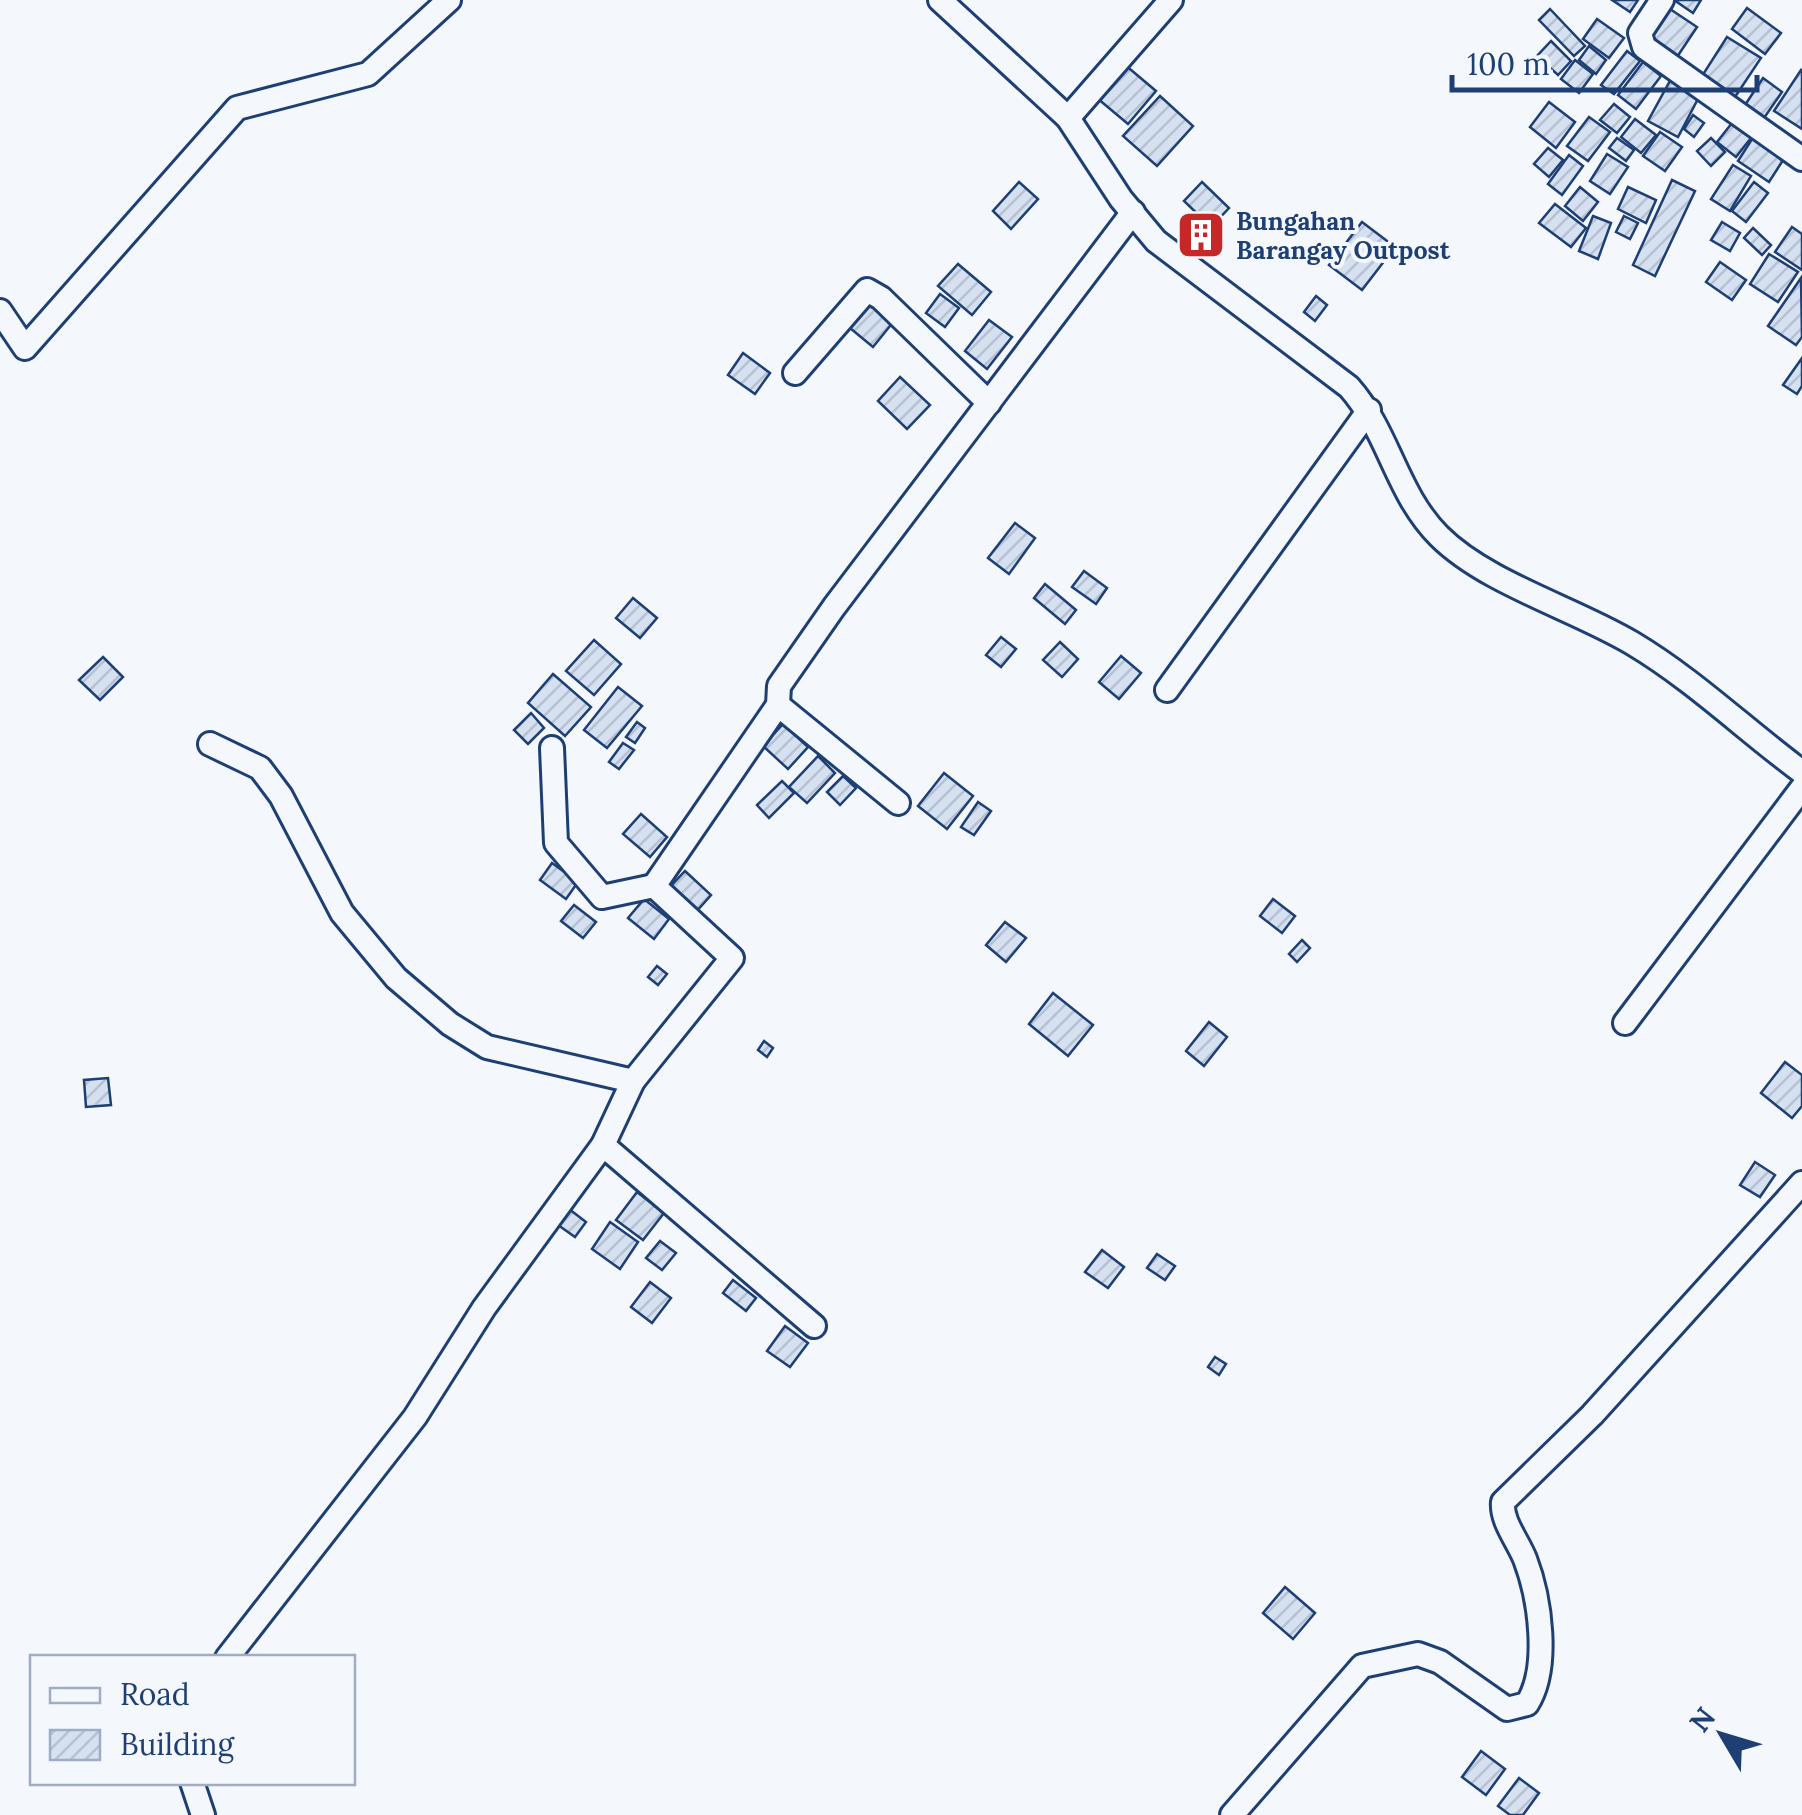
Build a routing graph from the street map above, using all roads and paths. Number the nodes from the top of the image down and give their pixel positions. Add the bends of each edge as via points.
1 (448, 0) edge
2 (940, 0) edge
3 (1171, 0) edge
4 (1662, 0) edge
5 (1068, 118) junction
6 (1802, 159) edge
7 (1133, 212) junction
8 (0, 311) edge
9 (795, 374) dead end
10 (989, 403) junction
11 (1369, 410) junction
12 (1167, 690) dead end
13 (778, 705) junction
14 (210, 744) dead end
15 (552, 748) dead end
16 (1802, 772) edge
17 (1802, 788) edge
18 (898, 803) dead end
19 (654, 886) junction
20 (1626, 1023) dead end
21 (633, 1081) junction
22 (603, 1145) junction
23 (1802, 1182) edge
24 (814, 1326) dead end
25 (228, 1655) edge
26 (193, 1785) edge
27 (203, 1815) edge
28 (1232, 1815) edge

1 - 8 street via 368,74 237,108 25,348
2 - 5 street
3 - 5 street
4 - 6 street via 1640,33 1644,47
5 - 7 street
7 - 10 street
7 - 11 street via 1156,241
9 - 10 street via 867,290
10 - 13 street via 790,670
11 - 12 street
11 - 16 street via 1406,495 1452,548 1634,644 1695,684
13 - 18 street
13 - 19 street
14 - 21 street via 260,768 342,913 368,948 450,1024 487,1047
15 - 19 street via 556,844 602,897
17 - 20 street
19 - 21 street via 732,958
21 - 22 street
22 - 24 street
22 - 25 street via 415,1418
23 - 28 street via 1592,1415 1503,1502 1530,1575 1538,1624 1539,1671 1527,1704 1506,1710 1440,1662 1418,1654 1362,1666
26 - 27 street

